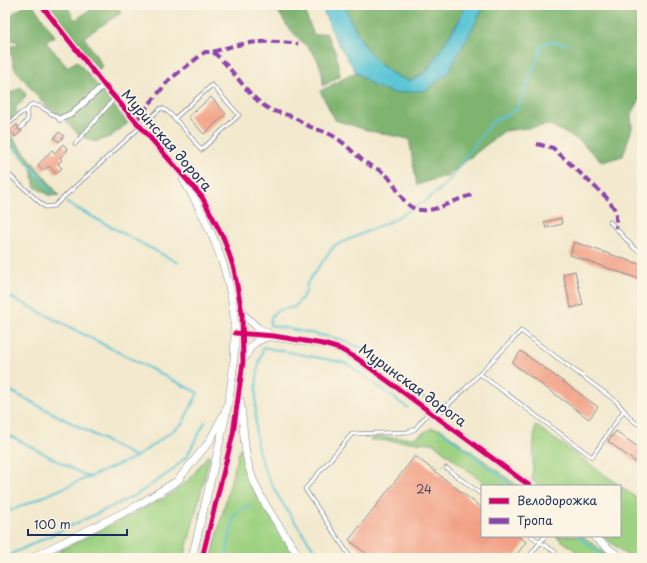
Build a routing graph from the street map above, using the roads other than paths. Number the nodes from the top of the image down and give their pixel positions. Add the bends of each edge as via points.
1 (40, 5) edge
2 (104, 85) junction
3 (115, 98) junction
4 (26, 111) junction
5 (174, 118) junction
6 (60, 119) joint
7 (10, 123) dead end
8 (139, 127) junction
9 (21, 128) dead end
10 (75, 144) dead end
11 (5, 171) edge
12 (178, 172) junction
13 (610, 222) dead end
14 (642, 252) edge
15 (242, 313) junction
16 (234, 333) junction
17 (244, 333) junction
18 (274, 336) junction
19 (243, 362) junction
20 (480, 374) junction
21 (239, 395) junction
22 (228, 407) junction
23 (624, 410) junction
24 (430, 411) junction
25 (436, 416) junction
26 (642, 427) edge
27 (446, 468) dead end
28 (529, 485) edge
29 (481, 494) edge
30 (533, 537) edge
31 (544, 537) edge
32 (594, 537) edge
33 (541, 542) junction
34 (555, 552) dead end
35 (529, 557) edge
36 (31, 558) edge
37 (192, 558) edge
38 (202, 558) edge
39 (300, 558) edge
40 (351, 558) edge
41 (533, 558) edge
42 (621, 558) edge

1 - 2 street, Муринская дорога
2 - 3 street, Муринская дорога
2 - 6 street via 71,114
3 - 8 street, Муринская дорога
3 - 10 lane
4 - 6 lane via 32,104
4 - 7 lane
4 - 9 lane via 28,119
5 - 5 lane via 212,85 239,115 201,150
5 - 8 lane via 161,108
8 - 11 lane via 54,206 45,207
8 - 12 street, Муринская дорога
12 - 15 street, Муринская дорога via 202,197 219,228 234,269
12 - 16 street, Муринская дорога via 198,206 222,263 232,301
13 - 14 lane via 635,249
15 - 17 street, Муринская дорога
15 - 18 street via 258,328
16 - 17 street, Муринская дорога
16 - 22 street via 233,372
17 - 18 street, Муринская дорога
17 - 19 street
18 - 19 street via 255,342
18 - 24 street, Муринская дорога via 340,349
19 - 21 street
20 - 23 lane via 521,331 616,401
20 - 23 lane via 592,457
20 - 25 lane
21 - 38 street via 233,434
21 - 39 street via 244,444 257,489
22 - 36 street via 209,442 177,481 135,507
22 - 37 street
23 - 26 lane
24 - 25 street, Муринская дорога
24 - 40 lane via 408,432 352,434 305,489
25 - 28 street, Муринская дорога
27 - 29 lane
30 - 33 lane
31 - 33 lane
32 - 42 street
33 - 34 lane
33 - 35 lane
35 - 41 lane

